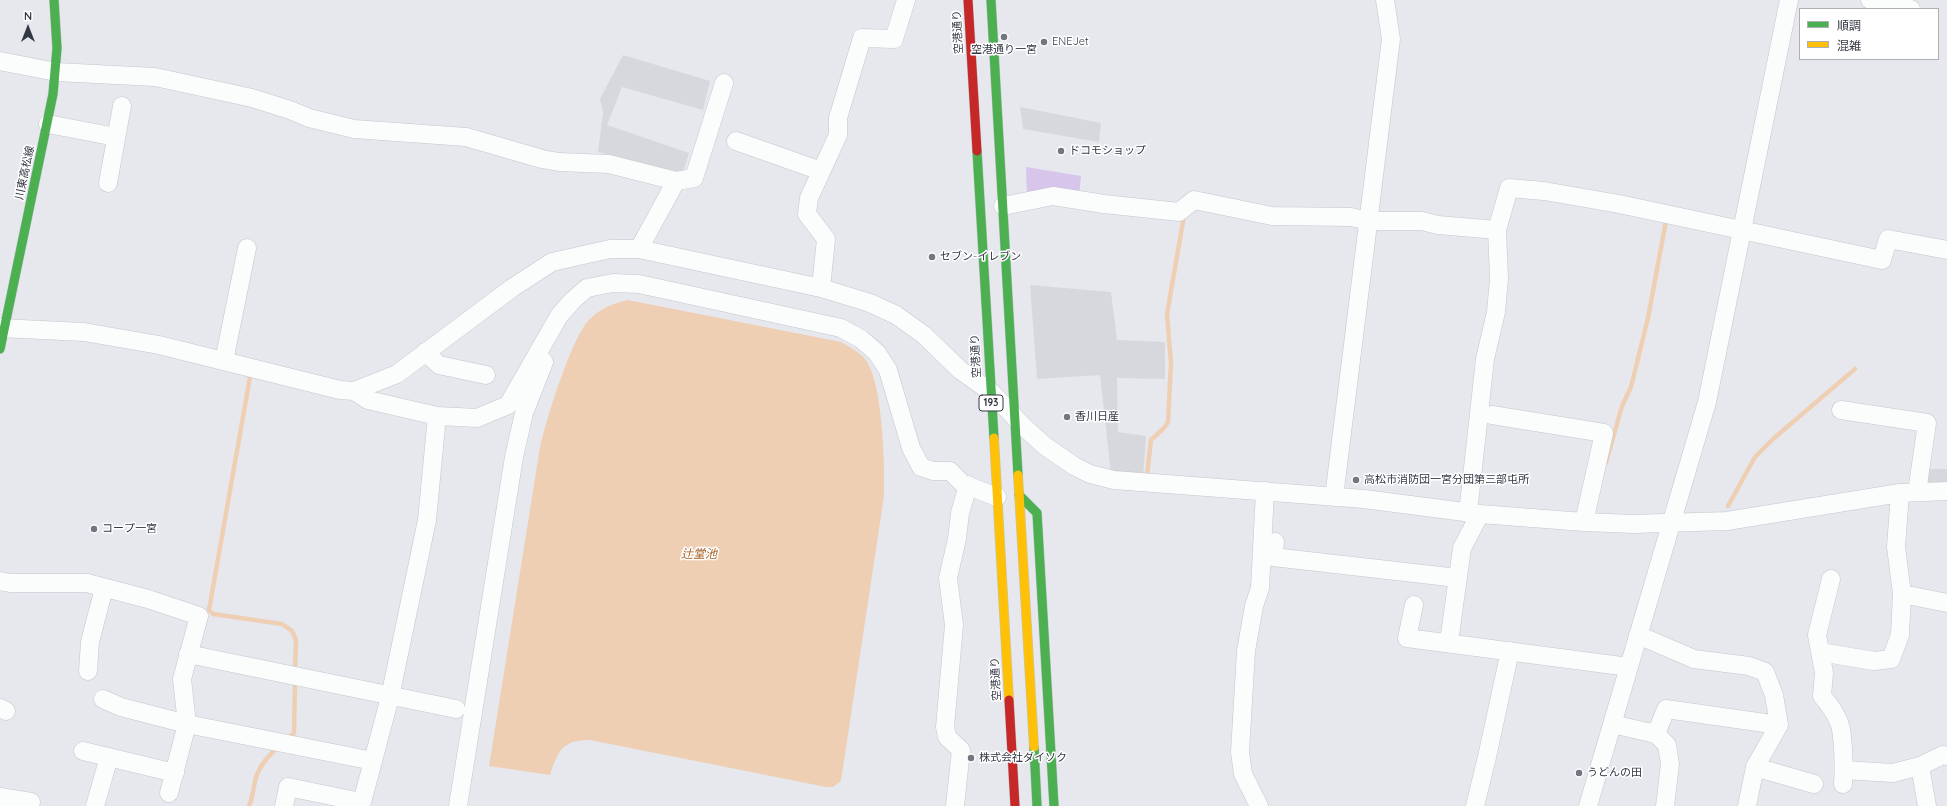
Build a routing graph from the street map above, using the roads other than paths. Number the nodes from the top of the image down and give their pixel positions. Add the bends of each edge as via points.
1 (54, 0) edge
2 (906, 0) edge
3 (968, 0) edge
4 (991, 0) edge
5 (1385, 0) edge
6 (1789, 0) edge
7 (1870, 0) edge
8 (1906, 8) edge
9 (0, 61) edge
10 (56, 72) junction
11 (724, 83) dead end
12 (122, 106) dead end
13 (48, 124) junction
14 (116, 137) junction
15 (736, 140) dead end
16 (821, 171) junction
17 (676, 181) junction
18 (108, 183) dead end
19 (1003, 206) junction
20 (1369, 221) junction
21 (1497, 230) junction
22 (1742, 230) junction
23 (247, 248) dead end
24 (639, 249) junction
25 (1947, 250) edge
26 (821, 288) junction
27 (2, 328) edge
28 (543, 347) junction
29 (0, 349) edge
30 (425, 352) junction
31 (224, 361) junction
32 (486, 375) dead end
33 (354, 391) junction
34 (991, 392) junction
35 (1841, 410) dead end
36 (1492, 415) dead end
37 (437, 416) junction
38 (1015, 417) junction
39 (968, 485) junction
40 (1265, 491) junction
41 (1947, 491) edge
42 (1908, 492) junction
43 (1019, 495) junction
44 (997, 497) junction
45 (1334, 497) junction
46 (1474, 513) junction
47 (1584, 522) junction
48 (1670, 523) junction
49 (1274, 542) dead end
50 (991, 551) dead end
51 (1458, 578) junction
52 (1831, 579) dead end
53 (0, 581) edge
54 (104, 588) junction
55 (1902, 594) junction
56 (1947, 602) edge
57 (1414, 605) dead end
58 (1638, 635) junction
59 (1448, 642) junction
60 (1510, 651) junction
61 (1820, 652) junction
62 (188, 654) junction
63 (1629, 667) junction
64 (88, 671) dead end
65 (390, 697) junction
66 (103, 699) dead end
67 (456, 710) dead end
68 (187, 724) junction
69 (1612, 724) junction
70 (1779, 725) junction
71 (1656, 734) junction
72 (83, 751) dead end
73 (1947, 756) edge
74 (109, 757) junction
75 (373, 761) junction
76 (1920, 766) junction
77 (1756, 767) junction
78 (175, 773) junction
79 (1814, 784) dead end
80 (169, 793) dead end
81 (0, 796) edge
82 (31, 802) dead end
83 (361, 804) edge
84 (95, 806) edge
85 (284, 806) edge
86 (458, 806) edge
87 (955, 806) edge
88 (1016, 806) edge
89 (1037, 806) edge
90 (1054, 806) edge
91 (1259, 806) edge
92 (1475, 806) edge
93 (1588, 806) edge
94 (1665, 806) edge
95 (1747, 806) edge
96 (1927, 806) edge

1 - 10 main road, 川東高松線 via 57,26
2 - 16 street via 894,39 862,38 838,118 838,135
3 - 34 main road, 空港通り / 193
4 - 19 main road, 193
5 - 20 street via 1391,39
6 - 22 street
7 - 8 street
9 - 10 street
10 - 13 main road, 川東高松線
10 - 17 street via 155,77 252,98 309,118 354,129 466,137 542,159 609,164
11 - 17 street via 694,178
12 - 14 street
13 - 14 street
13 - 27 main road, 川東高松線
14 - 18 street
15 - 16 street
16 - 26 street via 808,198 807,214 826,239
17 - 24 street
19 - 20 street via 1053,196 1179,212 1194,200 1272,216 1351,217
19 - 38 main road, 193
20 - 21 street via 1422,221 1438,225
20 - 45 street
21 - 22 street via 1509,188 1544,191 1619,204
21 - 46 street via 1499,279 1496,312 1485,359
22 - 25 street via 1882,260 1888,239
22 - 48 street via 1707,402
23 - 31 street
24 - 26 street
24 - 30 street via 610,249 552,262
26 - 34 street via 870,303 896,315 924,335 960,370
27 - 29 main road, 川東高松線
27 - 31 street via 84,332 158,345
28 - 37 street via 508,405 477,418
28 - 39 street via 559,316 572,301 587,288 613,283 639,284 841,328 861,339 876,353 888,370 911,448 921,467 933,471 950,471 963,484
28 - 86 street via 545,360 524,413 514,457
30 - 32 street via 439,364
30 - 33 street via 397,374
31 - 33 street via 340,390
33 - 37 street via 368,400
34 - 38 street
34 - 44 main road, 空港通り / 193
35 - 42 street via 1927,423
36 - 47 street via 1604,433
37 - 65 street via 427,520
38 - 40 street via 1045,446 1090,474 1129,482
38 - 43 main road, 193
39 - 44 street
39 - 87 street via 948,578 954,625 944,727 947,737 961,750
40 - 45 street
40 - 91 street via 1260,588 1246,651 1240,752 1243,774
41 - 42 street
42 - 48 street via 1727,520
42 - 55 street via 1896,547
43 - 89 main road, 193
43 - 90 main road via 1037,513
44 - 50 main road via 989,520
44 - 88 main road, 空港通り / 193
45 - 46 street
46 - 47 street
46 - 51 street via 1462,548
47 - 48 street
48 - 58 street
49 - 51 street via 1273,557
51 - 59 street
52 - 61 street via 1817,635
53 - 54 street via 87,583
54 - 62 street via 199,616
54 - 64 street via 90,642
55 - 56 street
55 - 61 street via 1900,635 1891,659 1874,661
57 - 59 street via 1408,638
58 - 63 street
58 - 70 street via 1694,659 1749,666 1765,672 1774,695
59 - 60 street
60 - 63 street
60 - 92 street
61 - 76 street via 1824,673 1822,696 1840,724 1843,777 1893,773
62 - 65 street
62 - 68 street via 182,679
63 - 69 street
65 - 67 street
65 - 75 street
66 - 68 street via 121,707
68 - 75 street
68 - 78 street
69 - 71 street
69 - 93 street
70 - 71 street via 1666,709
70 - 77 street
71 - 94 street via 1667,744 1670,764
72 - 74 street
73 - 76 street via 1942,755
74 - 78 street
74 - 84 street
75 - 83 street
76 - 96 street
77 - 79 street
77 - 95 street
78 - 80 street
81 - 82 street
83 - 85 street via 288,787

